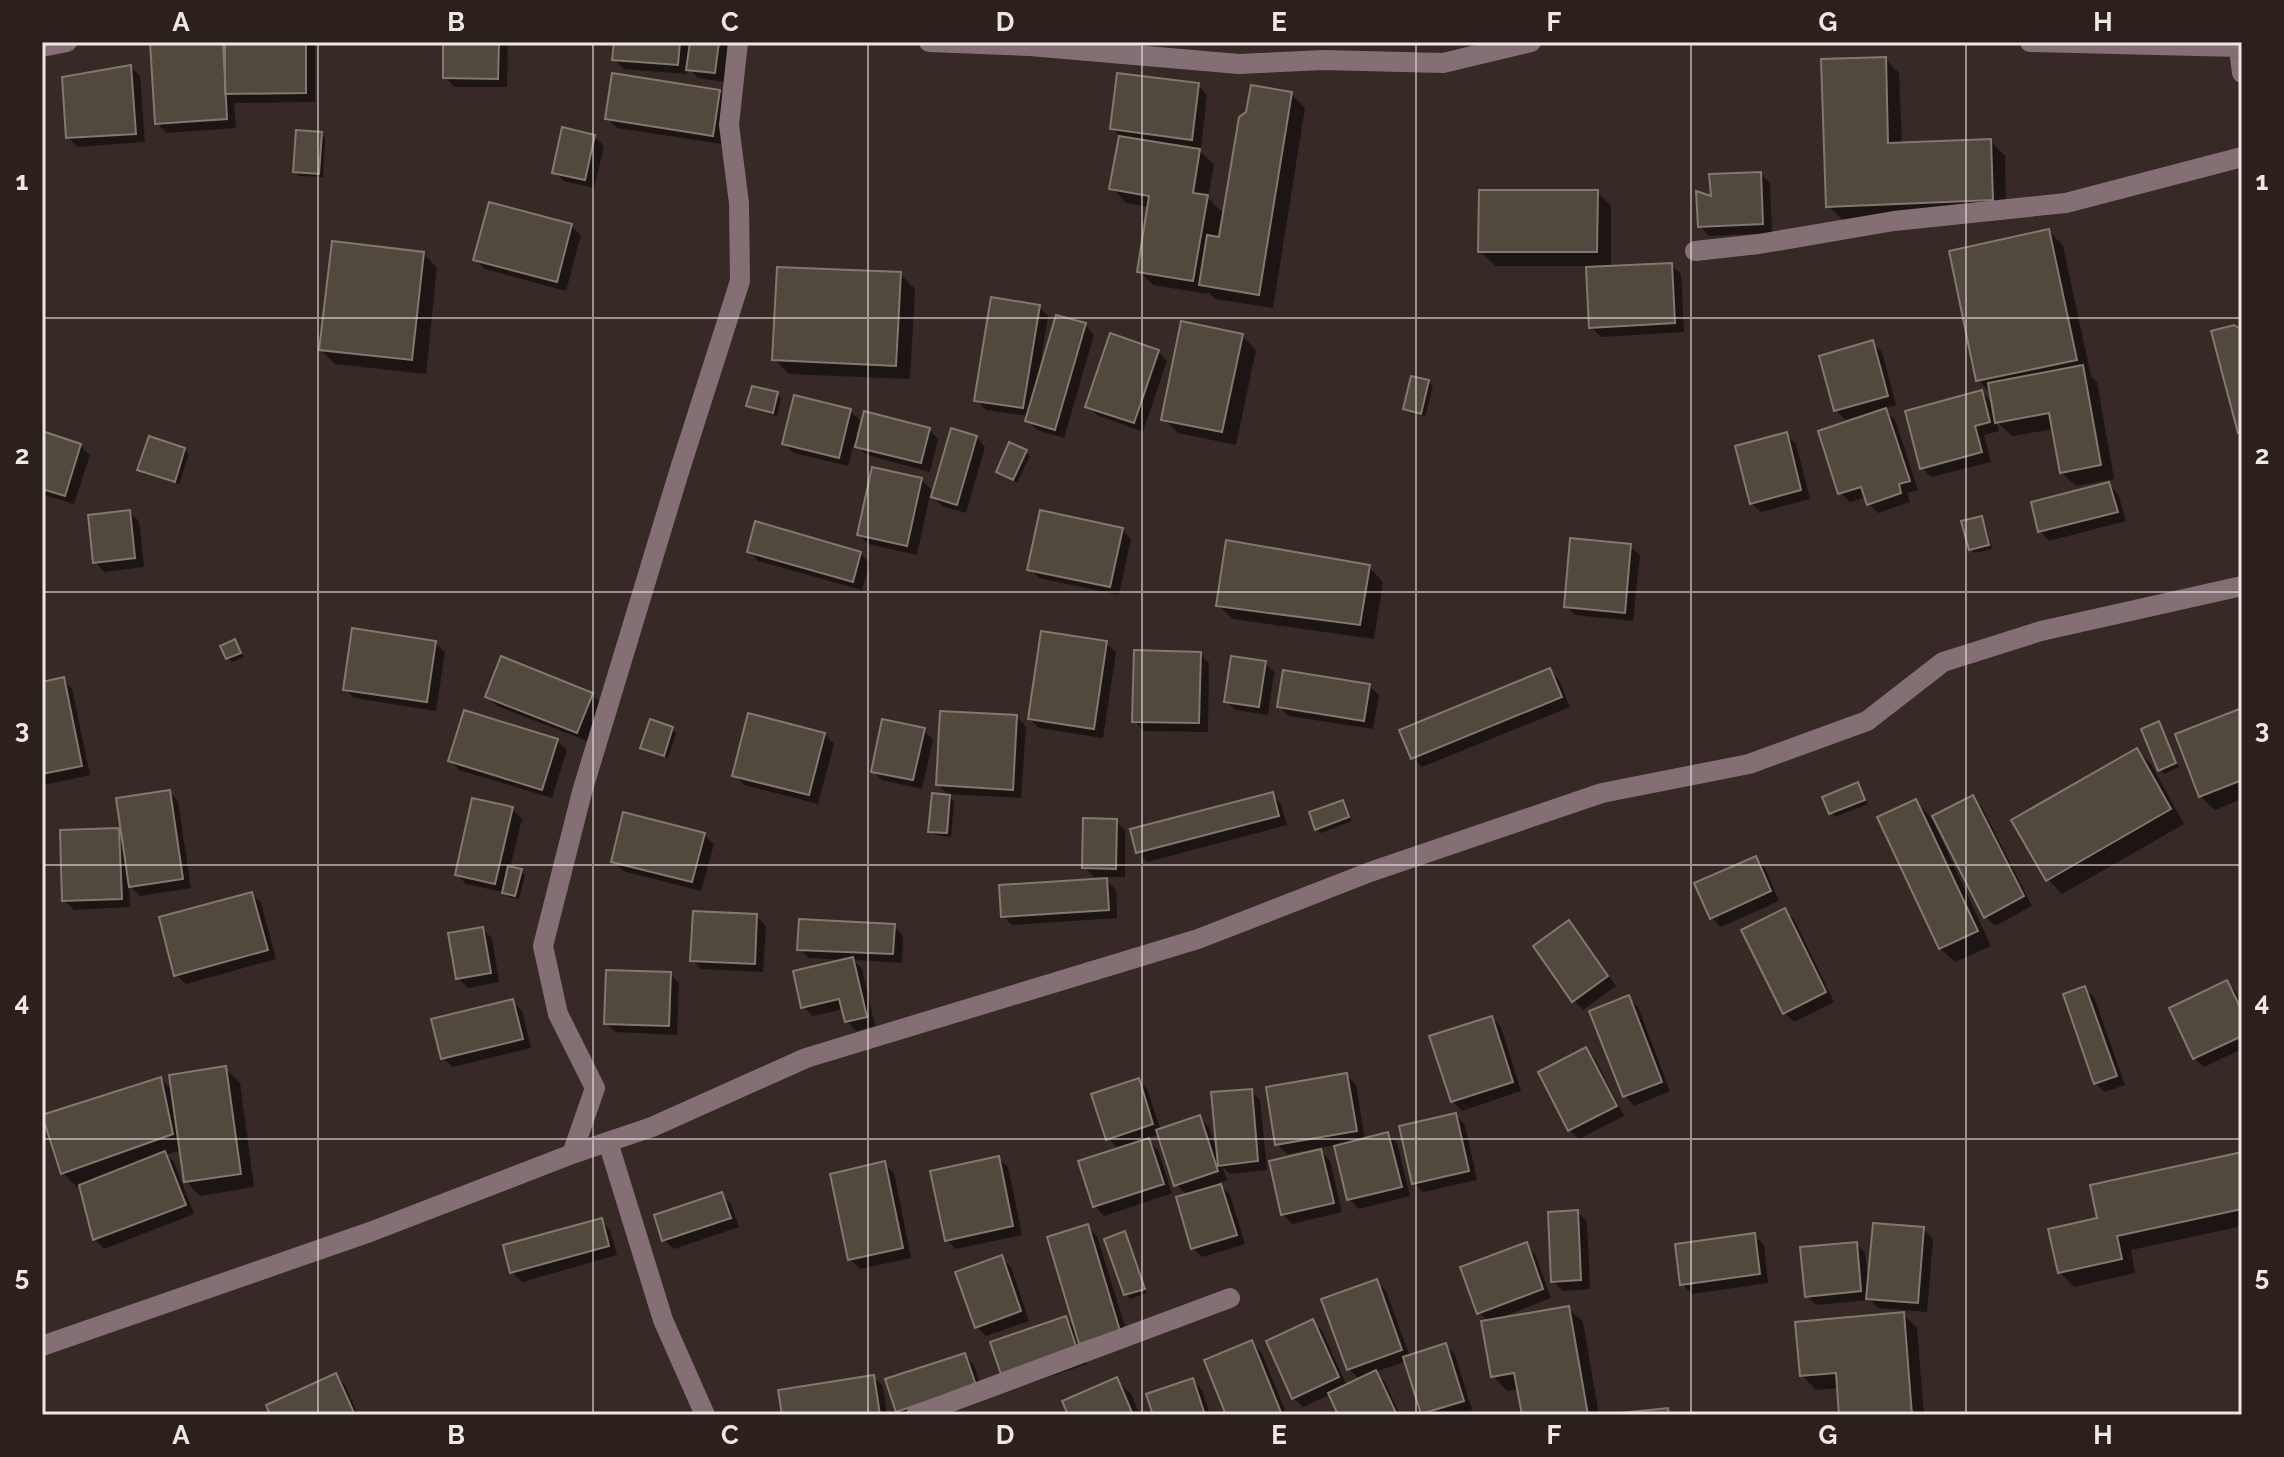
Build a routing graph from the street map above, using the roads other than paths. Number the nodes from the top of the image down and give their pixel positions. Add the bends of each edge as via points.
1 (67, 42) edge
2 (738, 42) edge
3 (929, 42) edge
4 (1531, 42) edge
5 (2030, 42) edge
6 (2239, 45) edge
7 (42, 47) edge
8 (2242, 73) edge
9 (2242, 157) edge
10 (1695, 251) dead end
11 (2242, 586) edge
12 (608, 1142) junction
13 (572, 1154) junction
14 (1230, 1298) dead end
15 (42, 1346) edge
16 (705, 1415) edge
17 (916, 1415) edge

1 - 7 street
2 - 13 street via 729,125 739,203 740,281 582,792 543,946 558,1014 595,1088
3 - 4 street via 1239,64 1443,63
5 - 6 street
6 - 8 street
9 - 10 street via 2066,203 1894,221
11 - 12 street via 2041,631 1943,662 1867,721 1749,764 1602,793 1370,872 1198,939 806,1058
12 - 13 street
12 - 16 street via 663,1320
13 - 15 street via 370,1232
14 - 17 street

